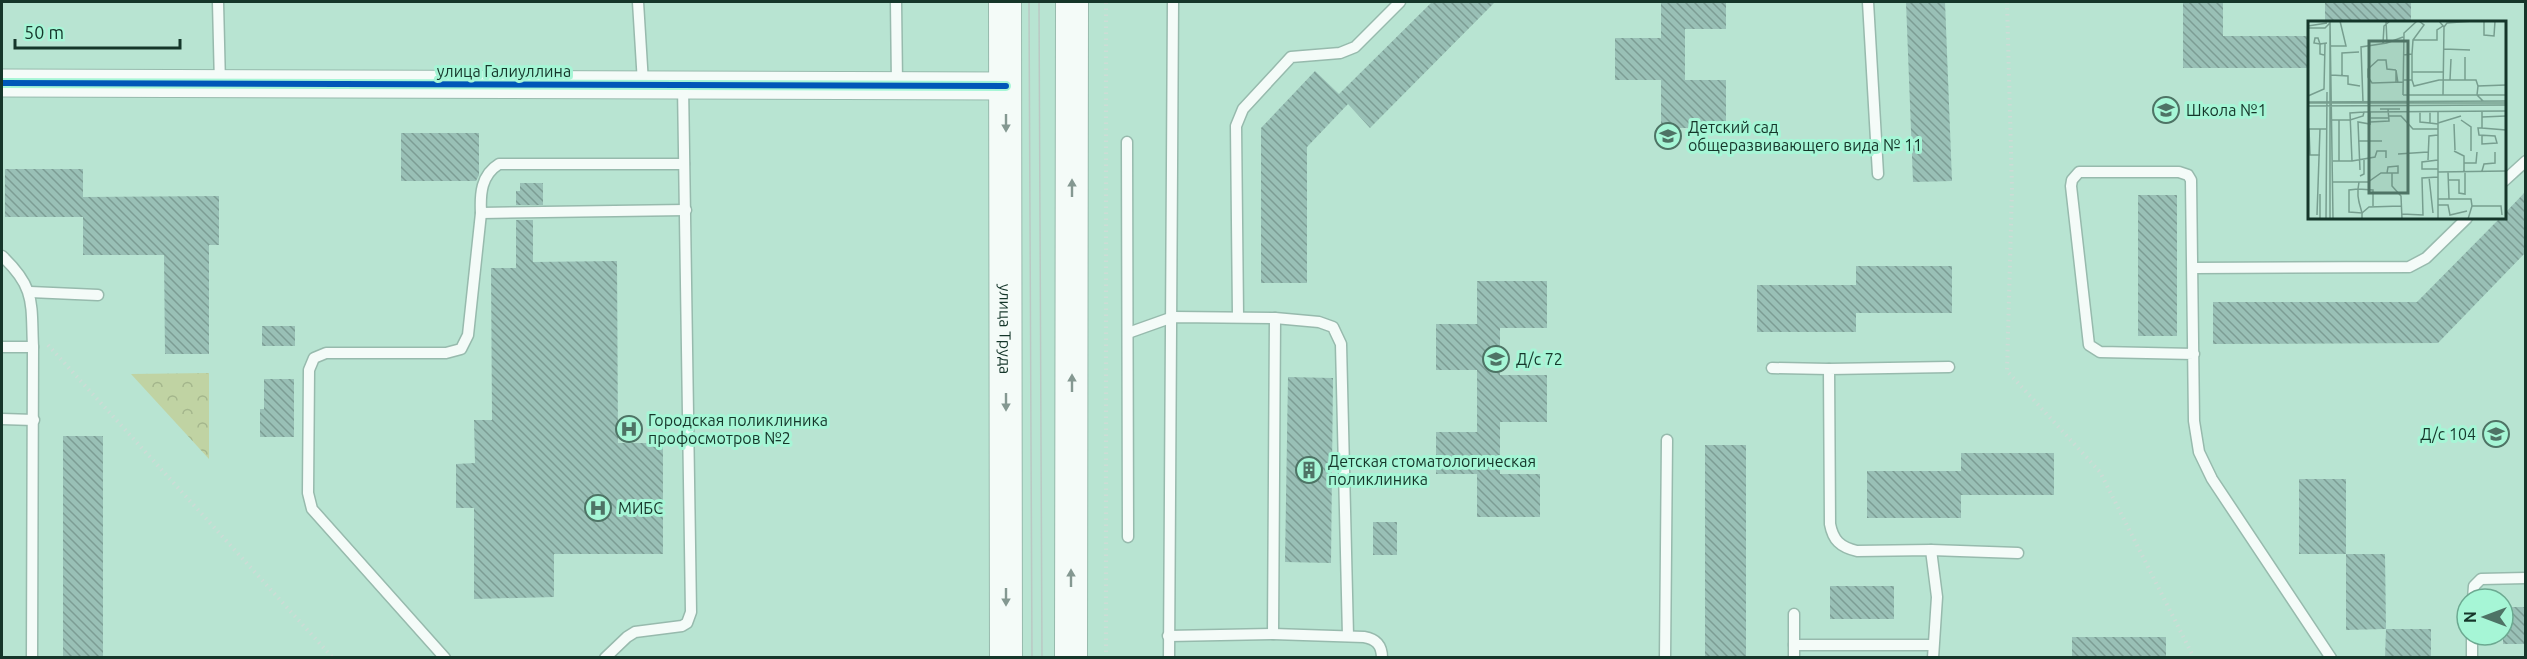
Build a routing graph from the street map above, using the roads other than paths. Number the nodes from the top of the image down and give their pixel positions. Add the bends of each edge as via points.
1 (218, 2) edge
2 (638, 2) edge
3 (897, 2) edge
4 (1005, 2) edge
5 (1072, 2) edge
6 (1173, 2) edge
7 (1400, 2) edge
8 (1868, 2) edge
9 (2, 83) edge
10 (643, 84) junction
11 (683, 84) junction
12 (897, 84) junction
13 (220, 85) junction
14 (1006, 86) junction
15 (1127, 142) dead end
16 (2526, 161) edge
17 (684, 164) junction
18 (1878, 174) dead end
19 (2506, 180) edge
20 (686, 210) junction
21 (481, 213) junction
22 (2466, 219) edge
23 (2, 256) edge
24 (2194, 268) junction
25 (30, 292) junction
26 (98, 295) dead end
27 (1238, 316) junction
28 (1173, 317) junction
29 (1275, 318) junction
30 (1128, 333) junction
31 (2, 347) edge
32 (33, 347) junction
33 (2194, 354) junction
34 (1949, 367) dead end
35 (1772, 368) dead end
36 (1829, 369) junction
37 (2, 419) edge
38 (34, 420) junction
39 (1667, 440) dead end
40 (1128, 537) dead end
41 (1931, 550) junction
42 (2018, 553) dead end
43 (2526, 578) edge
44 (2474, 587) edge
45 (1794, 614) dead end
46 (1273, 634) junction
47 (1168, 636) junction
48 (1348, 636) junction
49 (1794, 645) junction
50 (1933, 645) junction
51 (32, 657) edge
52 (445, 657) edge
53 (605, 657) edge
54 (1006, 657) edge
55 (1071, 657) edge
56 (1168, 657) edge
57 (1383, 657) edge
58 (1665, 657) edge
59 (1794, 657) edge
60 (1933, 657) edge
61 (2331, 657) edge

1 - 13 lane
2 - 10 lane
3 - 12 lane
4 - 14 main road, улица Труда
55 -> 5 main road
6 - 28 lane
7 - 27 lane via 1356,47 1340,53 1290,57 1239,114
8 - 18 lane
9 - 13 street, улица Галиуллина
10 - 11 street, улица Галиуллина
10 - 13 street, улица Галиуллина
11 - 12 street, улица Галиуллина
11 - 17 lane
12 - 14 street, улица Галиуллина
14 -> 54 main road, улица Труда
15 - 30 lane
16 - 19 lane
17 - 20 lane
17 - 21 lane via 499,164 486,174 483,182
20 - 21 lane
20 - 53 lane via 691,612 682,626 630,634
21 - 52 lane via 468,335 461,349 326,353 314,358 309,370 308,493 312,509
22 - 24 lane via 2426,258 2409,267
23 - 25 lane via 23,278
24 - 33 lane
24 - 33 lane via 2192,184 2188,175 2085,171 2075,175 2071,186 2089,345 2100,352
25 - 26 lane
25 - 32 lane
27 - 28 lane
27 - 29 lane
28 - 30 lane
28 - 47 lane
29 - 46 lane
29 - 48 lane via 1327,324 1334,327 1341,344
30 - 40 lane
31 - 32 lane
32 - 38 lane
33 - 61 lane via 2194,421 2199,452 2212,479
34 - 36 lane
35 - 36 lane
36 - 41 lane via 1832,534 1838,543 1857,551
37 - 38 lane
38 - 51 lane
39 - 58 lane
41 - 42 lane
41 - 50 lane via 1937,597
43 - 44 lane via 2481,579
45 - 49 lane
46 - 47 lane
46 - 48 lane
47 - 56 lane
48 - 57 lane via 1371,638 1381,648
49 - 50 lane
49 - 59 lane
50 - 60 lane

